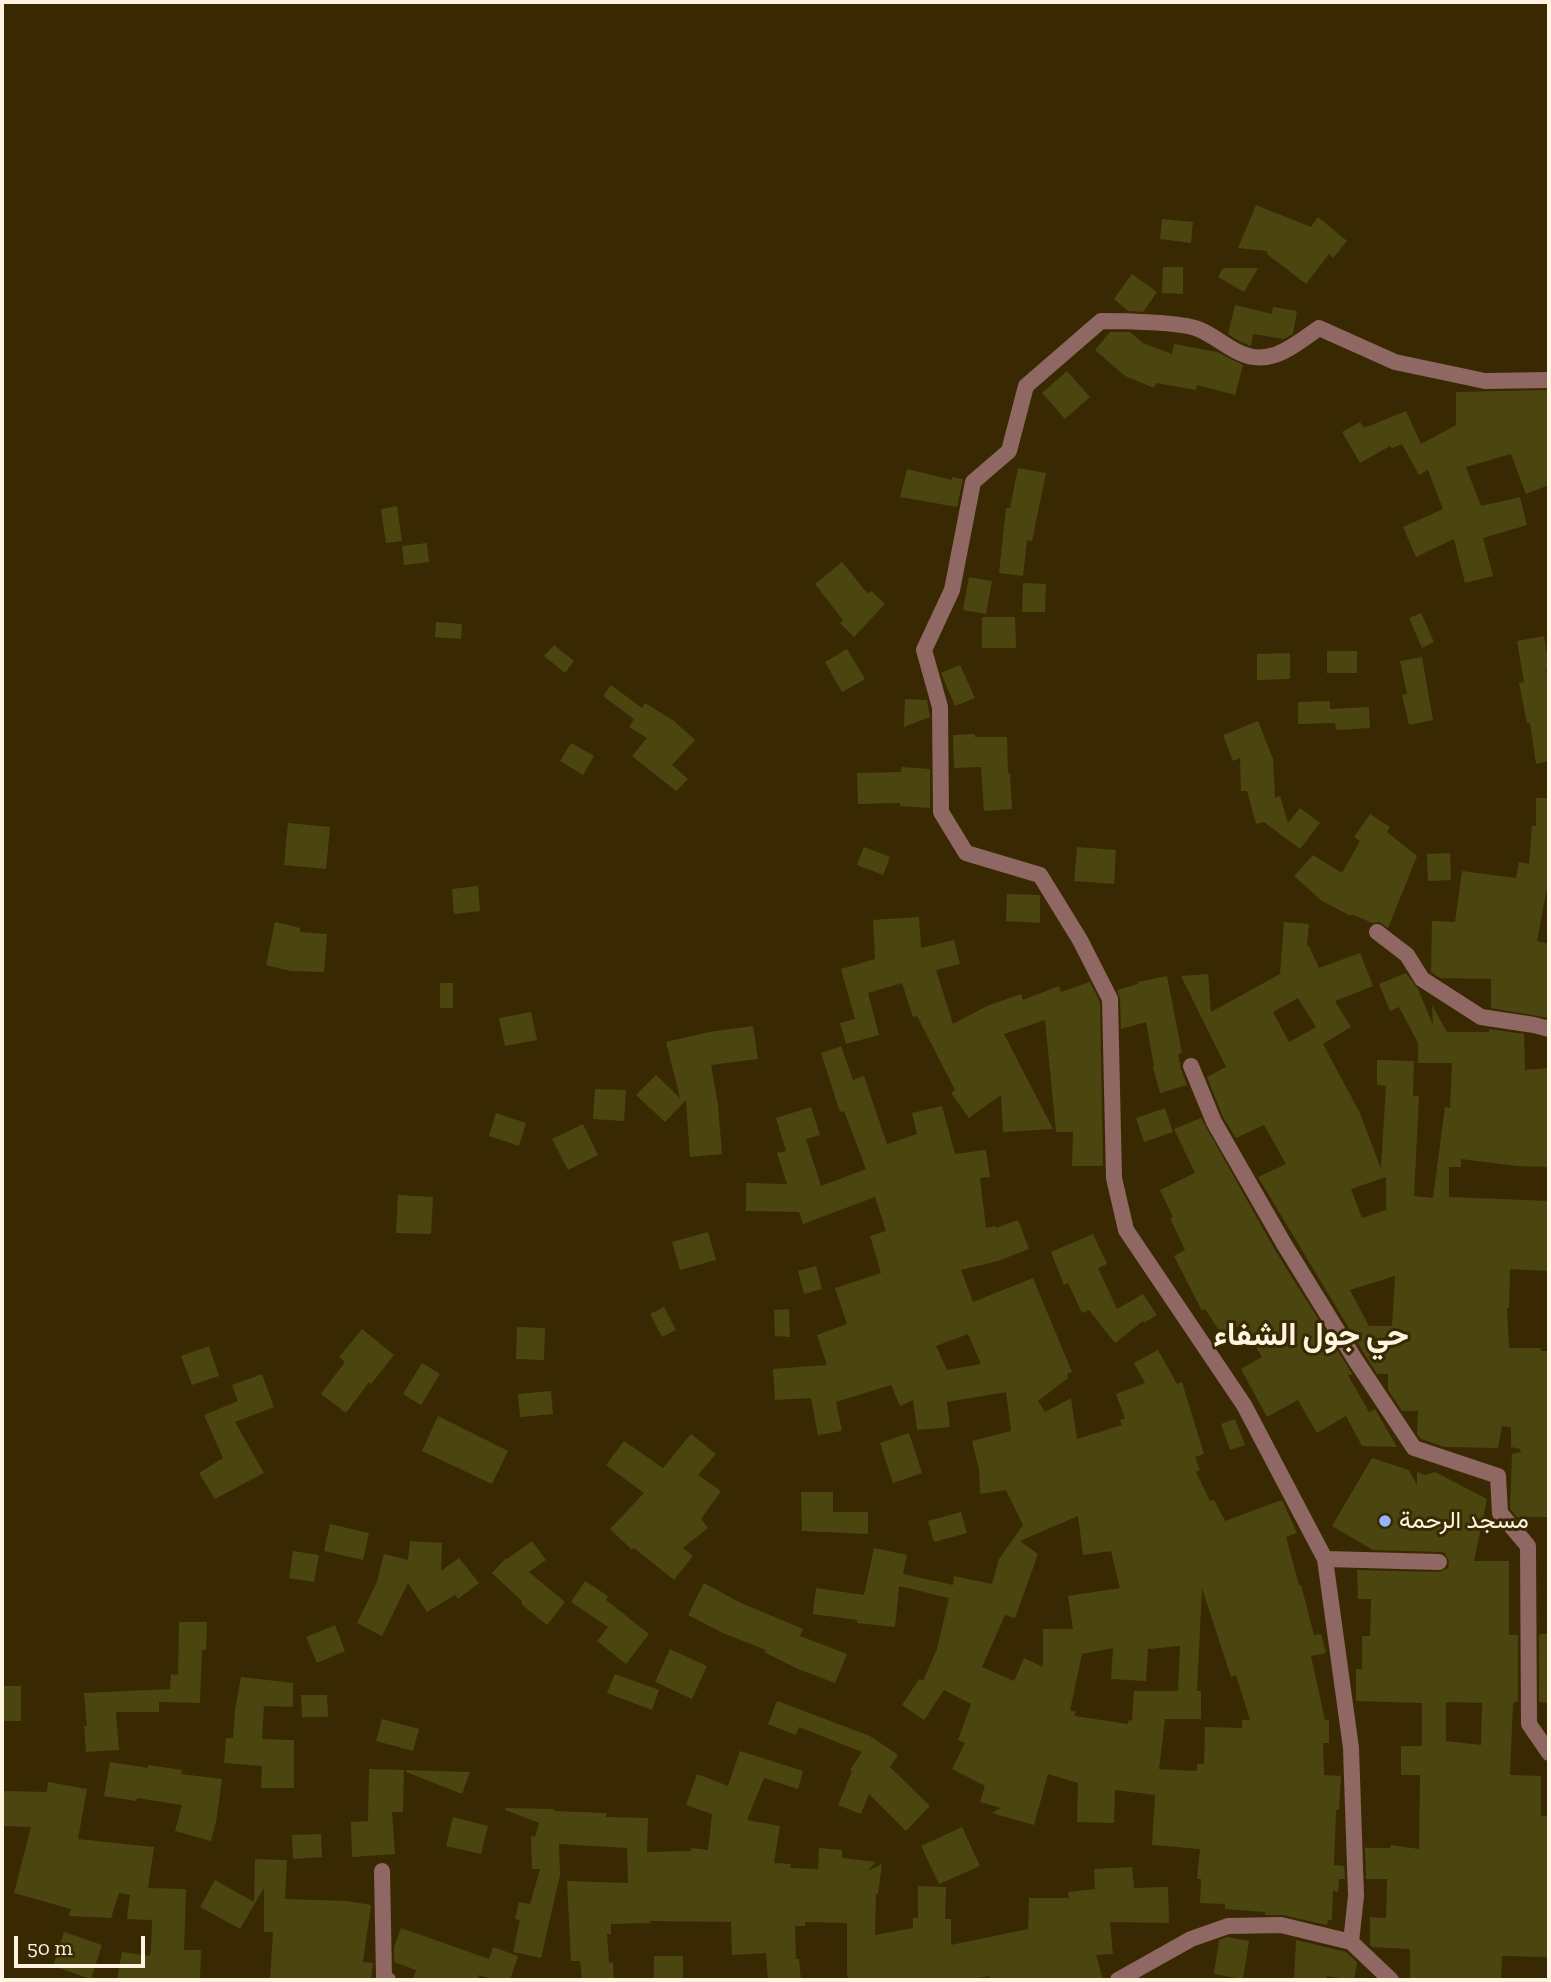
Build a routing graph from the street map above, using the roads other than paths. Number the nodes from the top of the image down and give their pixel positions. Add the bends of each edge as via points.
1 (1549, 380) edge
2 (1377, 932) dead end
3 (1549, 1029) edge
4 (1191, 1066) dead end
5 (1325, 1559) junction
6 (1439, 1562) dead end
7 (1549, 1753) edge
8 (382, 1871) dead end
9 (1351, 1942) junction
10 (388, 1980) edge
11 (1118, 1980) edge
12 (1391, 1980) edge

1 - 5 street via 1485,381 1395,362 1319,328 1282,354 1266,358 1240,353 1196,327 1101,321 1026,386 1009,451 973,482 952,590 924,650 940,707 941,812 966,853 1040,875 1080,940 1110,999 1114,1178 1126,1230 1244,1405
2 - 3 street via 1407,955 1422,979 1481,1017
4 - 7 street via 1214,1122 1284,1244 1414,1448 1498,1476 1500,1513 1528,1546 1529,1724
5 - 6 street
5 - 9 street via 1351,1748 1356,1896
8 - 10 street via 384,1977
9 - 11 street via 1281,1925 1228,1926 1191,1939
9 - 12 street

